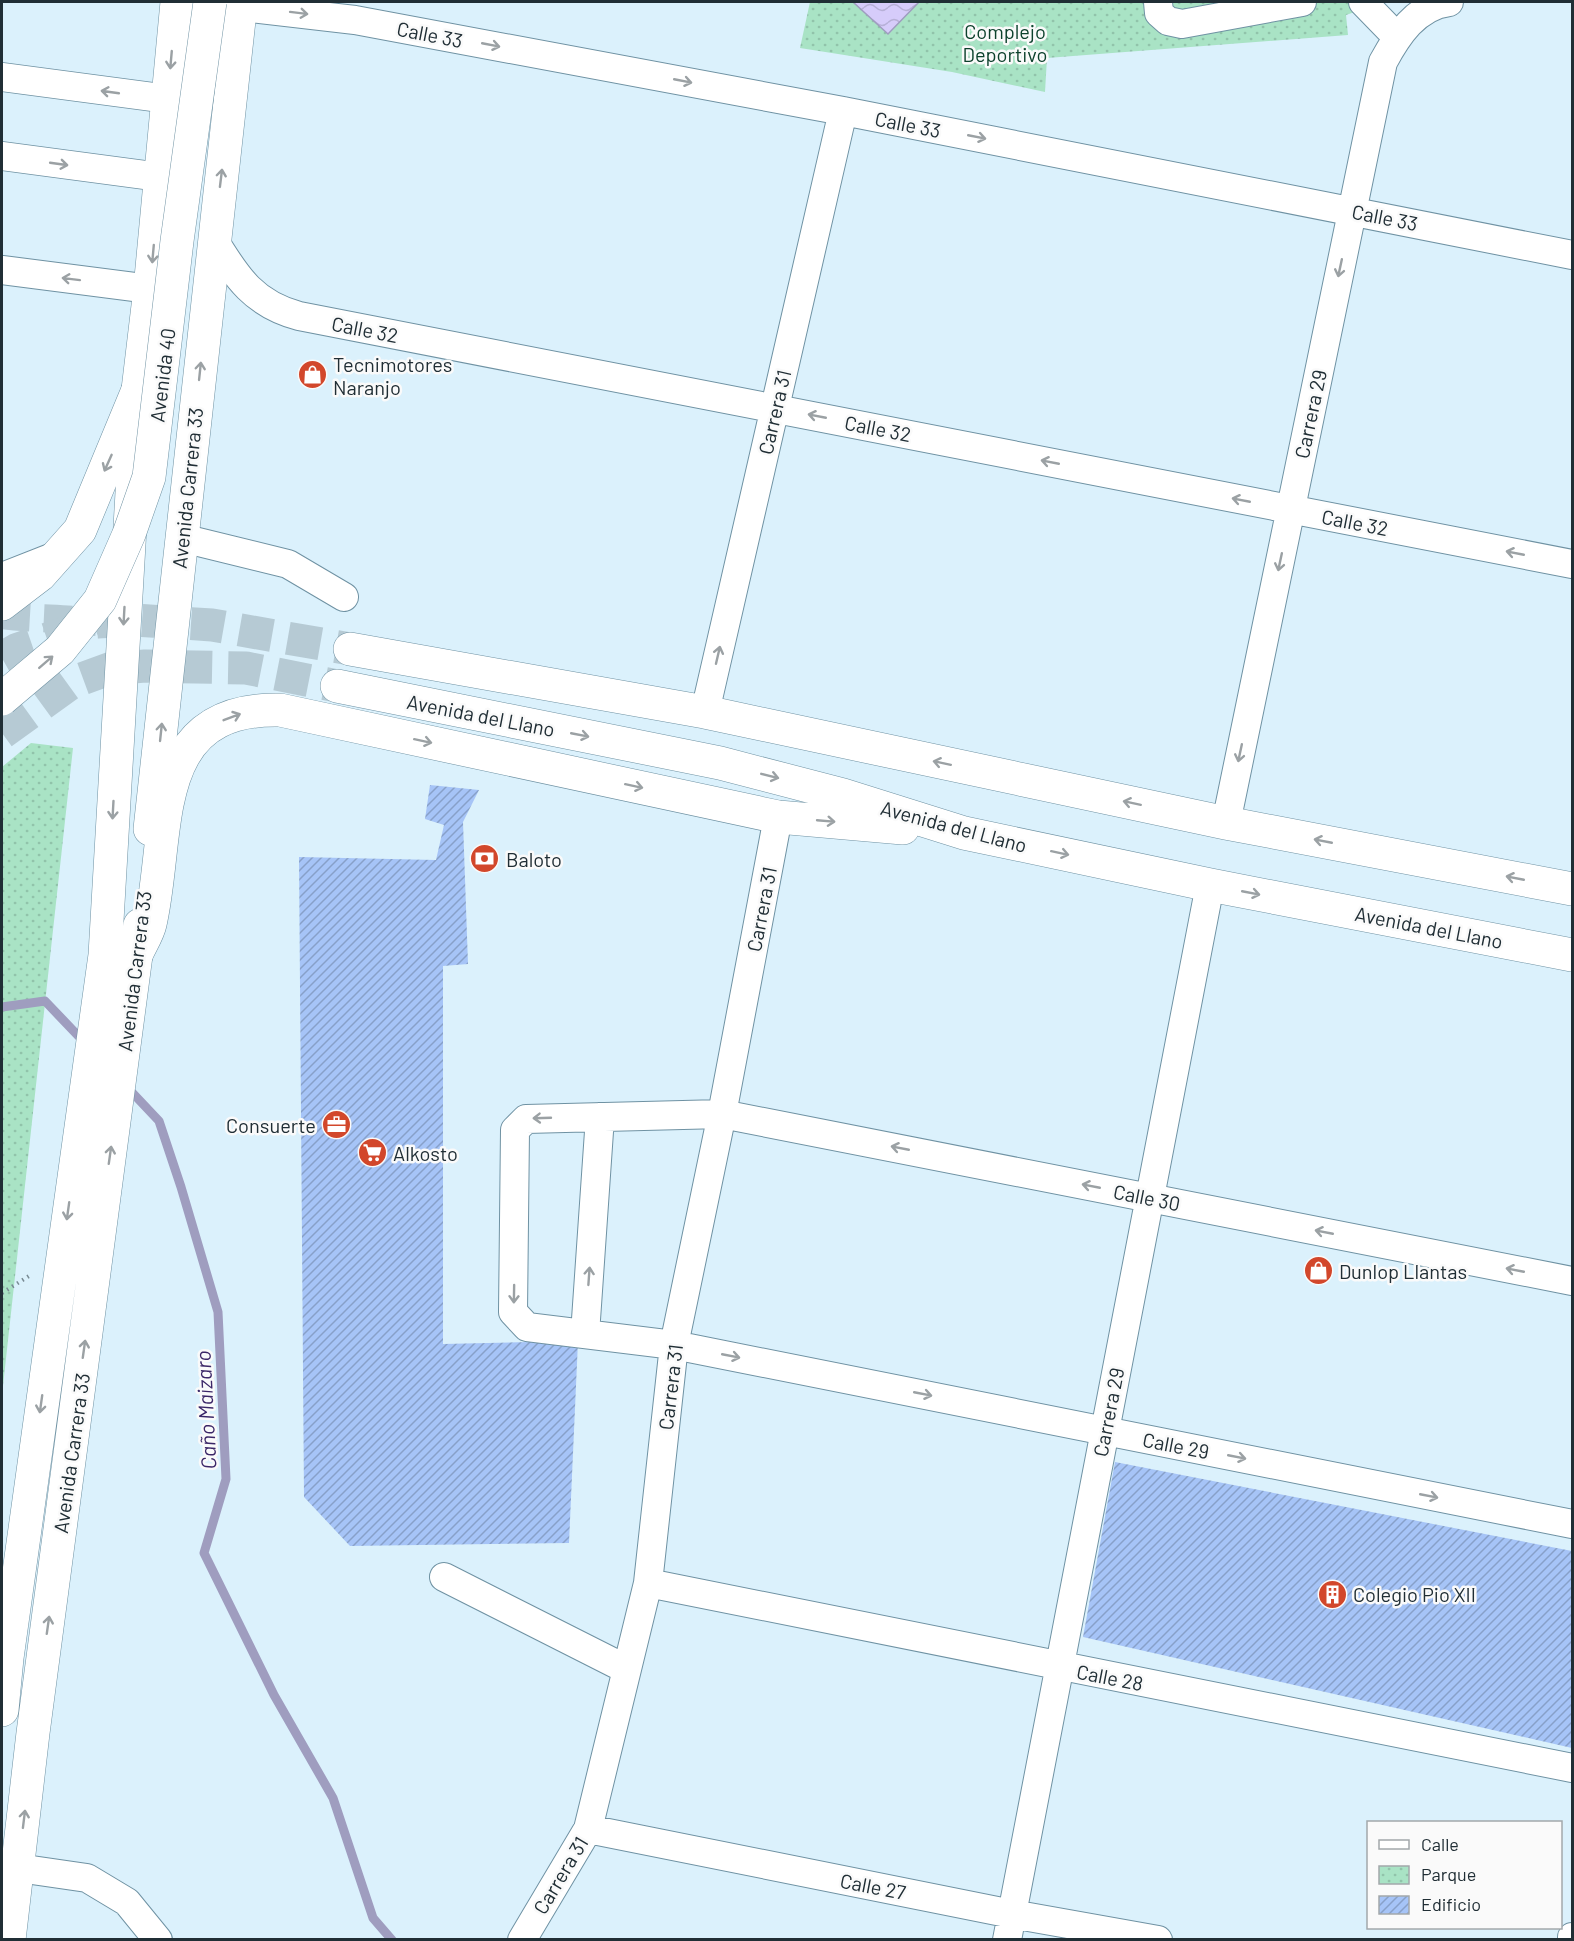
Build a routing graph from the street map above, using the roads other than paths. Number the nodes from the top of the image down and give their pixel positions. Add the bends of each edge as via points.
1 (177, 2) edge
2 (1158, 2) edge
3 (1302, 2) edge
4 (1364, 2) edge
5 (1449, 2) edge
6 (230, 3) edge
7 (1396, 37) junction
8 (2, 77) edge
9 (168, 99) junction
10 (843, 111) junction
11 (2, 156) edge
12 (160, 177) junction
13 (1352, 211) junction
14 (214, 240) junction
15 (1572, 255) edge
16 (2, 270) edge
17 (150, 289) junction
18 (138, 390) junction
19 (775, 408) junction
20 (1290, 509) junction
21 (129, 534) junction
22 (182, 538) junction
23 (61, 553) junction
24 (1572, 564) edge
25 (2, 577) edge
26 (344, 597) dead end
27 (2, 604) edge
28 (350, 650) tunnel mouth
29 (337, 686) tunnel mouth
30 (2, 699) edge
31 (705, 712) junction
32 (778, 817) junction
33 (1226, 823) junction
34 (964, 833) junction
35 (1210, 885) junction
36 (1572, 889) edge
37 (137, 953) junction
38 (1572, 954) edge
39 (722, 1114) junction
40 (600, 1117) junction
41 (1150, 1198) junction
42 (1572, 1281) edge
43 (585, 1334) junction
44 (674, 1345) junction
45 (1105, 1431) junction
46 (1572, 1524) edge
47 (444, 1577) dead end
48 (648, 1583) junction
49 (4, 1660) edge
50 (1059, 1667) junction
51 (626, 1669) junction
52 (2, 1710) edge
53 (1572, 1768) edge
54 (588, 1829) junction
55 (18, 1868) junction
56 (1009, 1927) edge
57 (9, 1940) edge
58 (158, 1940) edge
59 (522, 1940) edge
60 (1158, 1940) edge

1 -> 9 main road, Avenida Carrera 33
2 - 3 street via 1158,13 1168,21 1182,24
4 - 7 street
5 - 7 street, Carrera 29 via 1417,16
6 -> 10 street, Calle 33 via 355,20
14 -> 6 main road, Avenida Carrera 33
6 - 21 main road, Avenida 40, bridge via 177,241 149,477
7 - 13 street, Carrera 29 via 1383,62
9 -> 8 street
9 - 12 main road, Avenida Carrera 33
10 -> 13 street, Calle 33
10 - 19 street, Carrera 31
11 -> 12 street
12 -> 17 main road, Avenida Carrera 33
13 - 15 street, Calle 33
13 -> 20 street, Carrera 29
14 - 19 street, Calle 32 via 235,275 262,300 286,313
22 -> 14 main road, Avenida Carrera 33
17 -> 16 street
17 - 18 main road, Avenida Carrera 33
18 - 21 main road, Avenida Carrera 33
18 -> 23 main road via 80,530
20 -> 19 street, Calle 32
31 -> 19 street, Carrera 31
24 -> 20 street, Calle 32
20 -> 33 street, Carrera 29
30 -> 21 main road, Avenida 40, bridge via 60,650 100,600
21 -> 49 main road, Avenida Carrera 33 via 105,955
22 - 26 street via 288,564
37 -> 22 main road, Avenida Carrera 33
23 - 25 street
23 - 27 main road
28 - 31 main road, Avenida del Llano
29 -> 34 main road, Avenida del Llano via 720,763 843,795
33 -> 31 main road, Avenida del Llano
32 -> 34 main road
37 -> 32 main road via 150,926 169,793 179,761 207,730 246,712 280,710
32 - 39 street, Carrera 31
36 -> 33 main road, Avenida del Llano
34 -> 35 main road, Avenida del Llano
35 -> 38 main road, Avenida del Llano
35 - 41 street, Carrera 29
55 -> 37 main road, Avenida Carrera 33
39 - 40 street, Calle 30
41 -> 39 street, Calle 30
39 - 44 street, Carrera 31
43 -> 40 street
40 -> 43 street, Calle 29 via 526,1119 515,1130 513,1312 527,1327
42 -> 41 street, Calle 30
41 - 45 street, Carrera 29
43 - 44 street, Calle 29
44 -> 45 street, Calle 29
44 - 48 street, Carrera 31
45 -> 46 street, Calle 29
45 - 50 street, Carrera 29
47 - 51 street
48 - 50 street, Calle 28
48 - 51 street, Carrera 31
49 - 52 main road, Avenida Carrera 33
50 - 53 street, Calle 28
50 - 56 street, Carrera 29
51 - 54 street, Carrera 31
54 - 56 street, Calle 27
54 - 59 street, Carrera 31
55 - 57 main road, Avenida Carrera 33
55 - 58 street via 87,1878 127,1902
56 - 60 street, Calle 27

